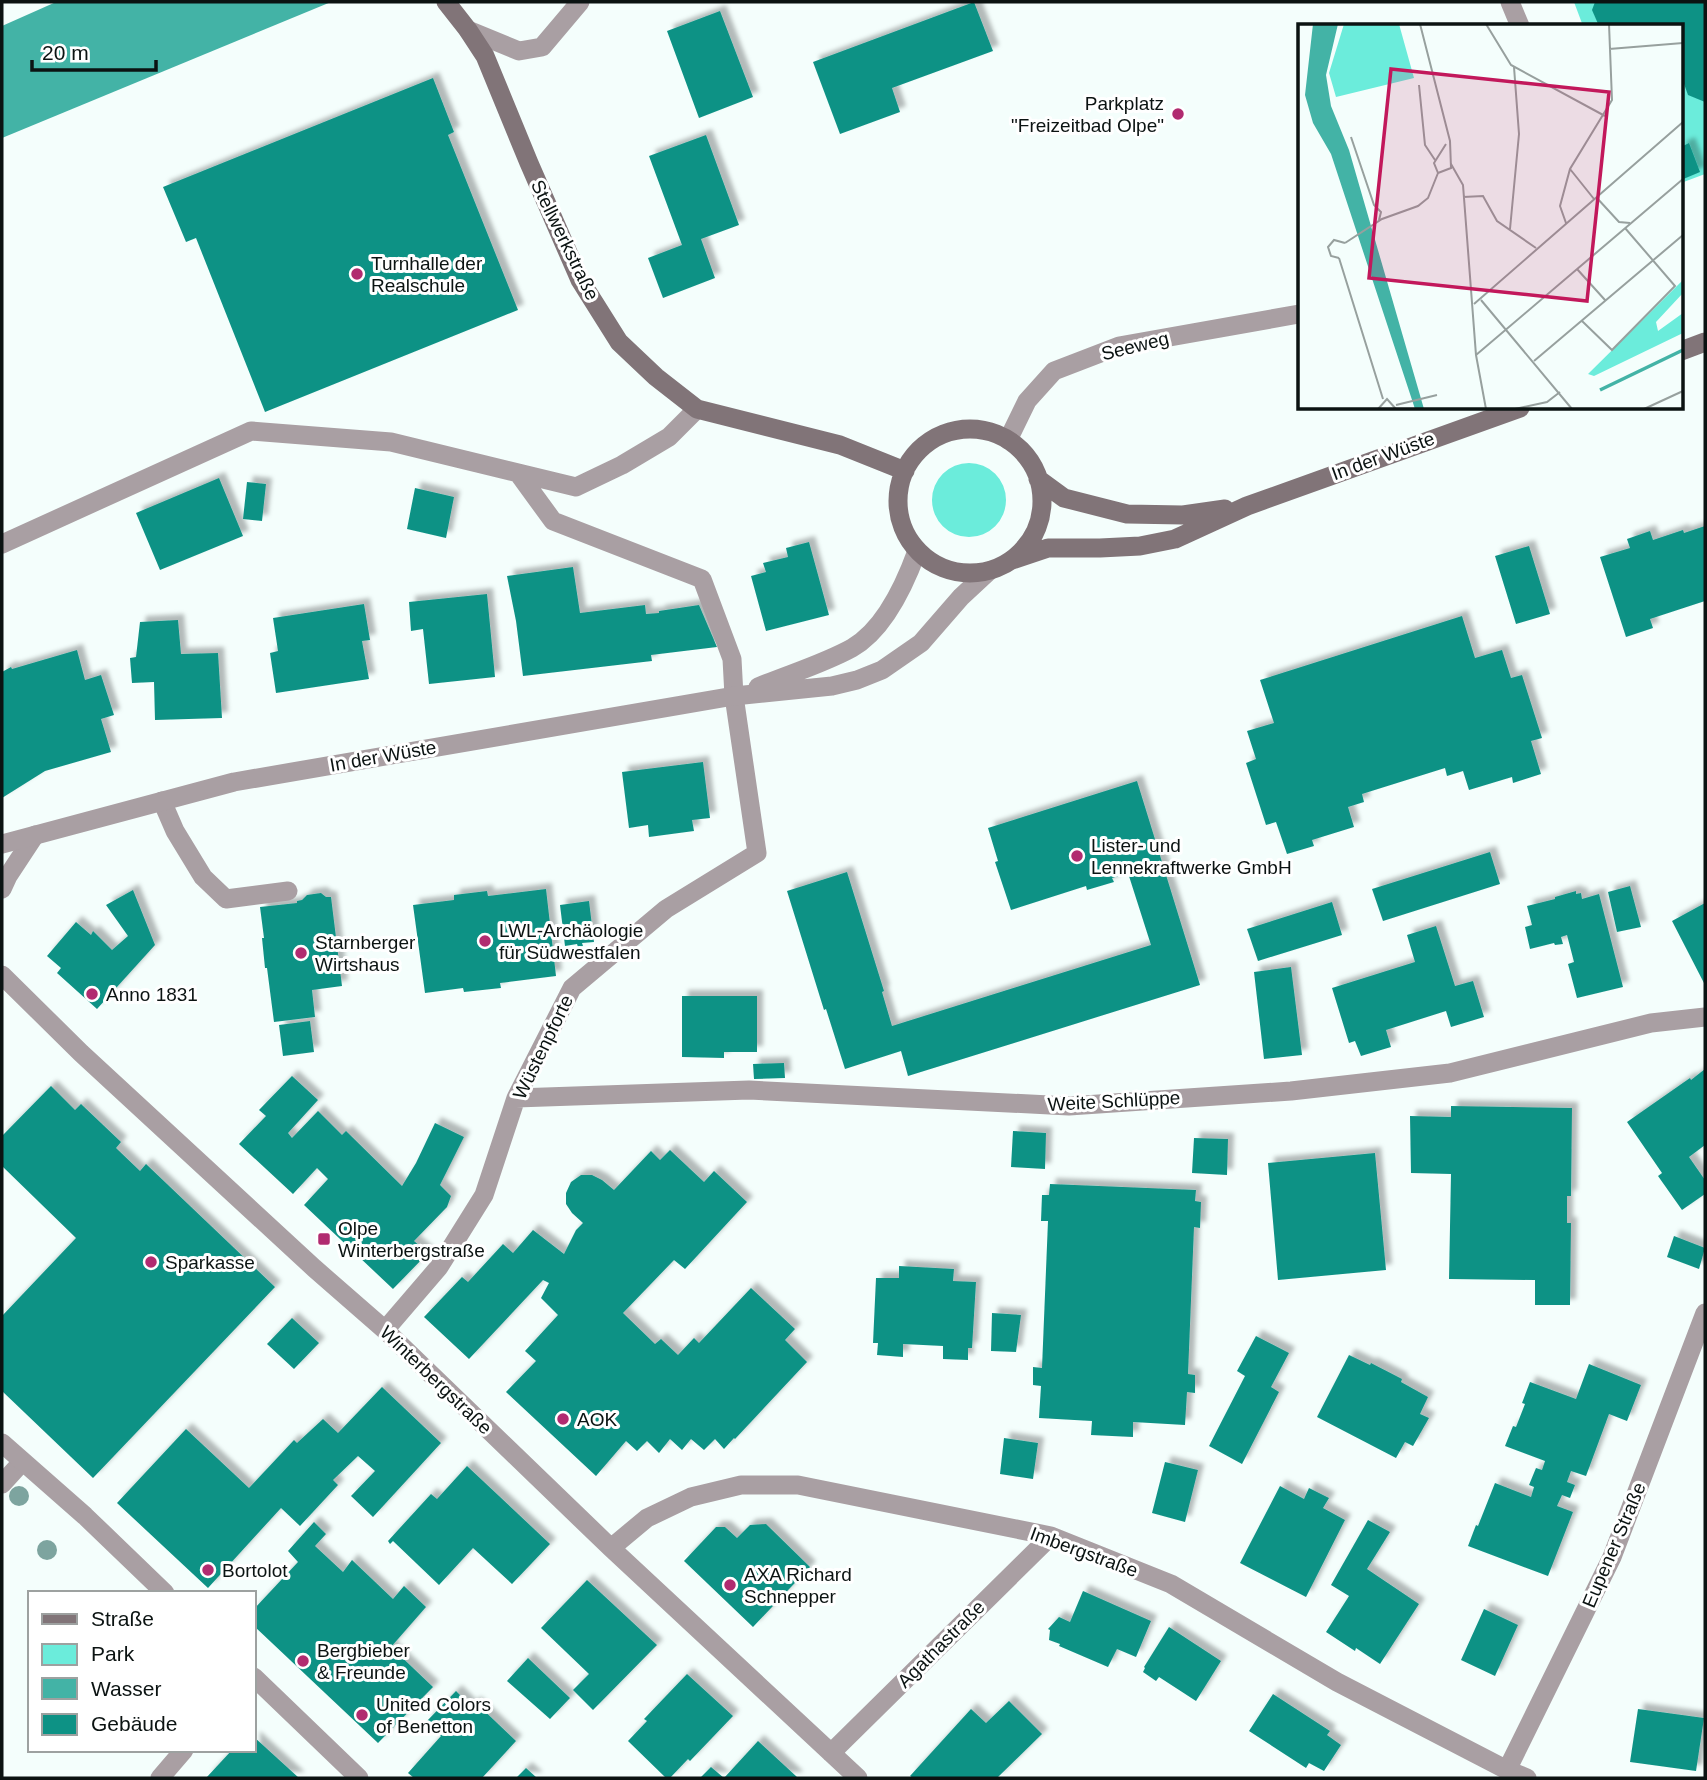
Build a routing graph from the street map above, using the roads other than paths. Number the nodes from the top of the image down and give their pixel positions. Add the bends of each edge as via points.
1 (446, 2) edge
2 (580, 2) edge
3 (1510, 2) edge
4 (1519, 24) edge
5 (465, 25) junction
6 (1298, 314) edge
7 (1705, 342) edge
8 (1682, 351) edge
9 (697, 409) junction
10 (1514, 410) edge
11 (1008, 440) junction
12 (905, 471) junction
13 (518, 473) junction
14 (1038, 479) junction
15 (1247, 506) junction
16 (2, 544) edge
17 (917, 551) junction
18 (1012, 560) junction
19 (989, 571) junction
20 (734, 696) junction
21 (162, 801) junction
22 (35, 835) junction
23 (2, 844) edge
24 (2, 889) edge
25 (288, 891) dead end
26 (2, 960) edge
27 (7, 980) edge
28 (1705, 1017) edge
29 (516, 1098) junction
30 (1705, 1313) edge
31 (385, 1331) junction
32 (2, 1443) edge
33 (22, 1462) junction
34 (2, 1484) edge
35 (1051, 1536) junction
36 (611, 1548) junction
37 (163, 1591) edge
38 (256, 1679) edge
39 (182, 1752) edge
40 (831, 1753) junction
41 (1507, 1770) junction
42 (849, 1775) edge
43 (160, 1778) edge
44 (359, 1778) edge
45 (1527, 1778) edge

1 - 5 main road, Stellwerkstraße
2 - 5 street via 542,47 519,51
3 - 4 street
5 - 9 main road, Stellwerkstraße via 485,56 580,281 619,342
6 - 11 street, Seeweg via 1119,346 1054,371 1027,401
7 - 8 main road
9 - 12 main road, Stellwerkstraße via 840,445
9 - 13 street via 669,437 576,487
10 - 15 main road, In der Wüste
11 - 12 main road via 985,431 960,430 937,437 918,451
11 - 14 main road via 1034,466
12 - 17 main road via 898,492 899,513
13 - 16 street via 391,442 251,431
13 - 20 street via 553,521 702,579 732,659
14 - 15 main road, In der Wüste via 1064,498 1127,514 1183,515
14 - 18 main road via 1043,499 1040,517 1031,540
15 - 18 main road, In der Wüste via 1163,541 1140,546 1048,548
17 - 19 main road via 946,569 972,575
17 - 20 street, In der Wüste via 887,613 855,647
18 - 19 main road
19 - 20 street, In der Wüste via 921,643 881,670 832,686
20 - 21 street, In der Wüste via 234,782
20 - 29 street, Wüstenpforte via 757,853 666,909 572,988
21 - 22 street, In der Wüste
21 - 25 street via 203,877 226,899
22 - 23 street, In der Wüste
22 - 24 street
26 - 27 street, Winterbergstraße
27 - 31 street, Winterbergstraße via 91,1063
28 - 29 street, Weite Schlüppe via 1651,1023 1450,1073 1263,1093 1069,1106 749,1090
29 - 31 street, Wüstenpforte via 484,1195 439,1267
30 - 41 street, Eupener Straße via 1612,1557
31 - 36 street, Winterbergstraße
32 - 33 street
33 - 34 street
33 - 37 street
35 - 36 street, Imbergstraße via 798,1485 741,1485 691,1497 647,1518
35 - 40 street, Agathastraße
35 - 41 street, Imbergstraße via 1171,1584 1337,1682
36 - 40 street, Winterbergstraße
38 - 44 street
39 - 43 street
40 - 42 street, Winterbergstraße
41 - 45 street, Imbergstraße

